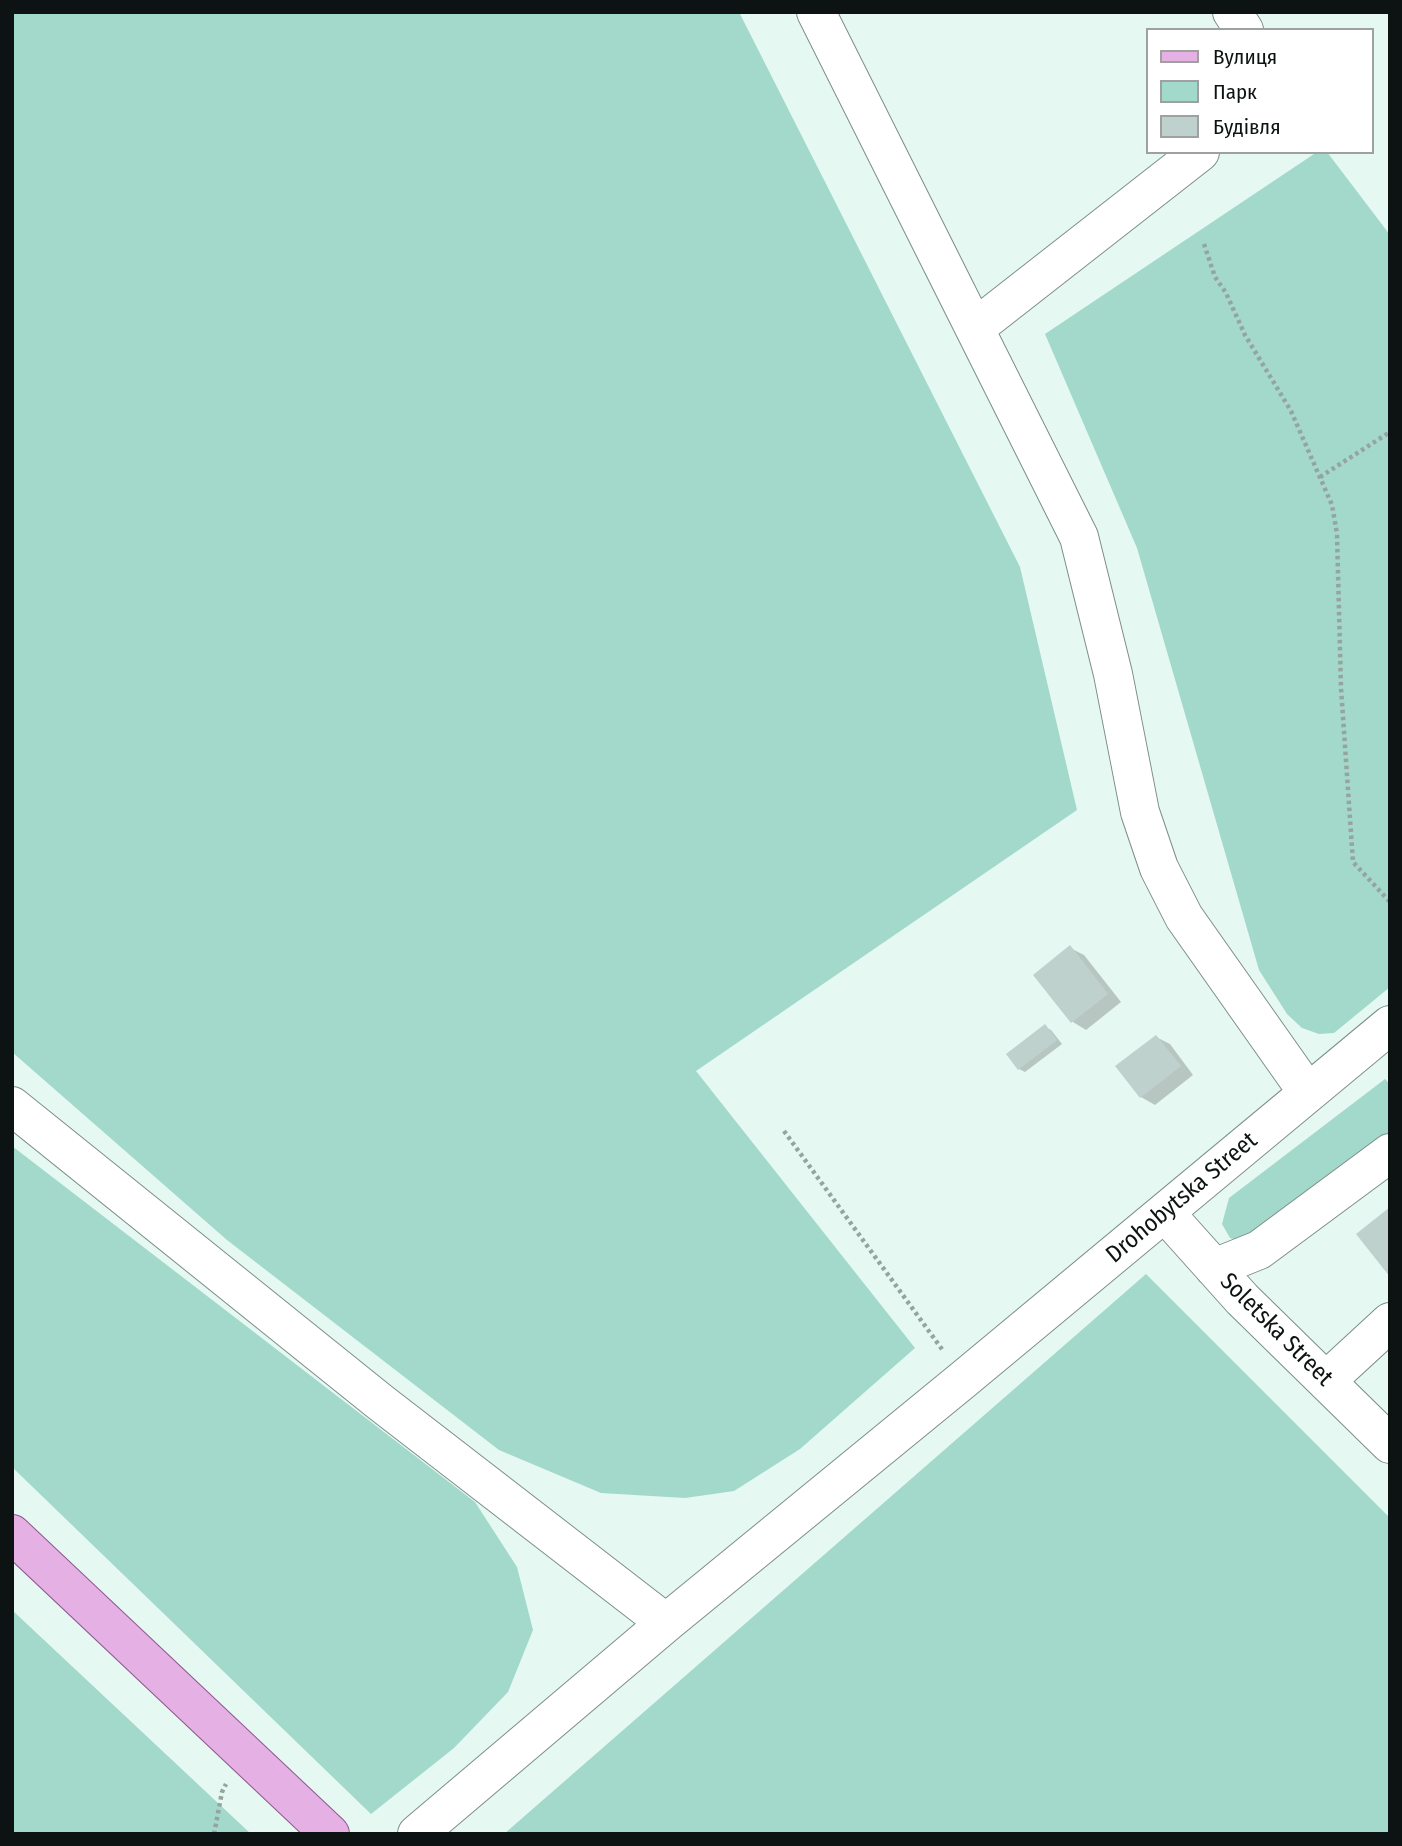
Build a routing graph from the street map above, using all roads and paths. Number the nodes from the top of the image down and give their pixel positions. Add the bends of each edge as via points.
1 (816, 12) edge
2 (1232, 12) edge
3 (1243, 28) edge
4 (1197, 154) edge
5 (1204, 243) dead end
6 (975, 328) junction
7 (1390, 432) edge
8 (1320, 477) junction
9 (1390, 902) edge
10 (1390, 1025) edge
11 (1308, 1093) junction
12 (12, 1106) edge
13 (784, 1131) dead end
14 (1390, 1153) edge
15 (1165, 1213) junction
16 (1214, 1268) junction
17 (1390, 1322) edge
18 (970, 1374) junction
19 (1326, 1381) junction
20 (1390, 1444) edge
21 (12, 1534) edge
22 (666, 1623) junction
23 (244, 1752) junction
24 (214, 1834) edge
25 (330, 1834) edge
26 (417, 1834) edge

1 - 6 street
2 - 3 street
4 - 6 street
5 - 8 path via 1215,277 1290,411
6 - 11 street via 1079,537 1113,674 1140,812 1159,868 1184,917
7 - 8 path
8 - 9 path via 1337,534 1341,688 1353,862
10 - 11 street, Drohobytska Street
11 - 15 street, Drohobytska Street
12 - 22 street via 380,1402
13 - 18 path
14 - 16 street via 1259,1250
15 - 16 street, Soletska Street
15 - 18 street, Drohobytska Street
16 - 19 street, Soletska Street
17 - 19 street
18 - 22 street, Drohobytska Street
19 - 20 street, Soletska Street
21 - 23 main road
22 - 26 street, Drohobytska Street
23 - 24 path via 222,1792
23 - 25 main road

